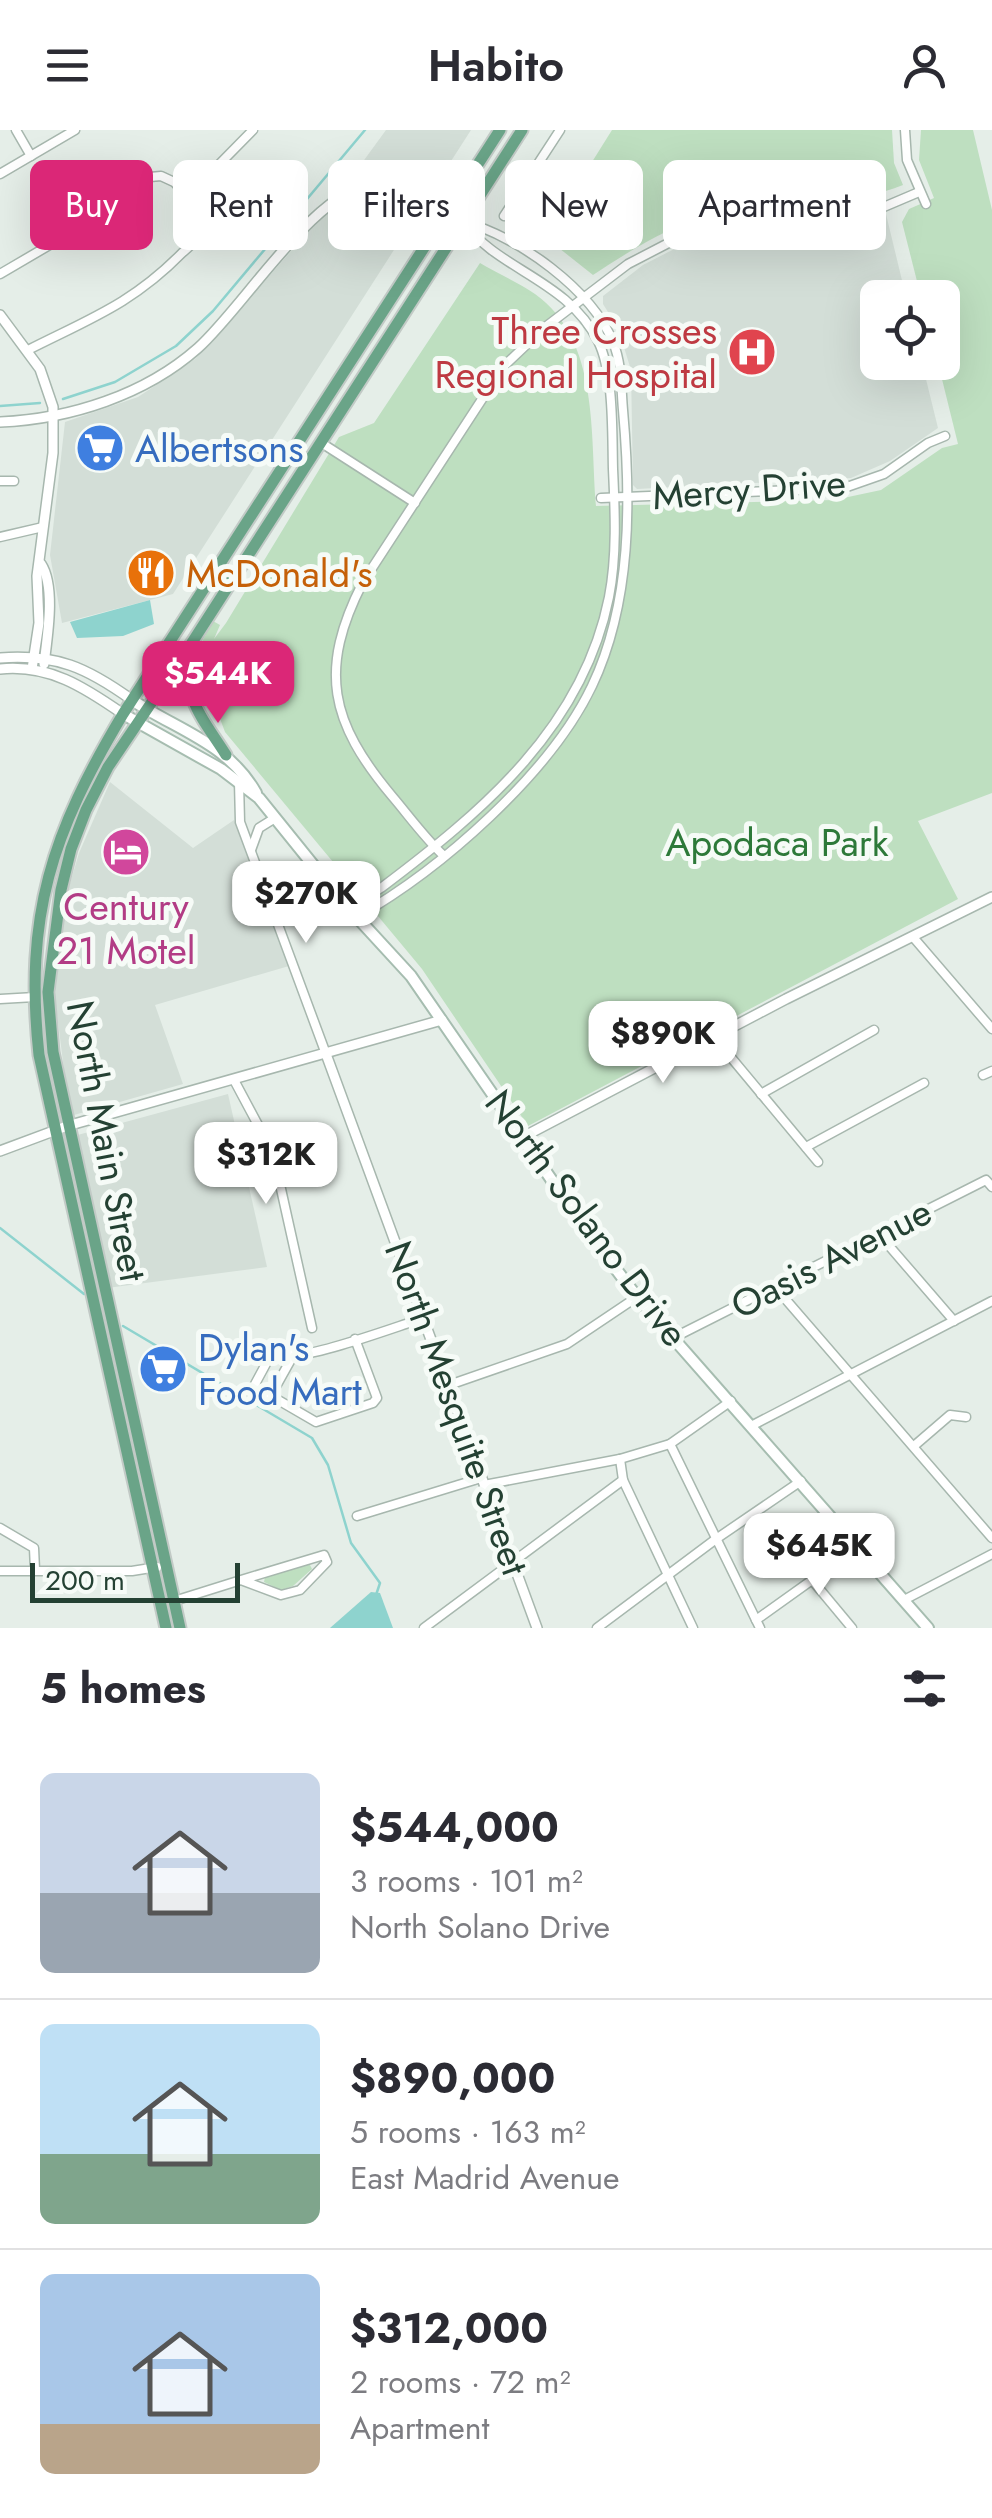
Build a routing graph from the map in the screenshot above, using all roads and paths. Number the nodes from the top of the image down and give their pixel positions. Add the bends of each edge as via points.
1 (16, 130) edge
2 (75, 130) edge
3 (238, 130) edge
4 (253, 130) edge
5 (500, 130) edge
6 (522, 130) edge
7 (560, 130) edge
8 (905, 130) edge
9 (246, 138) junction
10 (30, 156) junction
11 (224, 160) edge
12 (481, 160) edge
13 (0, 174) edge
14 (173, 182) edge
15 (485, 189) edge
16 (919, 192) junction
17 (328, 204) edge
18 (926, 204) dead end
19 (504, 216) dead end
20 (485, 228) edge
21 (485, 245) edge
22 (185, 250) edge
23 (423, 250) edge
24 (446, 250) edge
25 (0, 274) edge
26 (587, 298) junction
27 (575, 308) junction
28 (0, 315) edge
29 (379, 318) junction
30 (28, 350) junction
31 (361, 379) junction
32 (54, 416) junction
33 (0, 422) edge
34 (945, 436) dead end
35 (320, 442) junction
36 (0, 480) edge
37 (14, 481) dead end
38 (627, 497) junction
39 (601, 498) dead end
40 (614, 498) junction
41 (415, 502) junction
42 (42, 526) junction
43 (0, 537) edge
44 (601, 624) junction
45 (612, 627) junction
46 (193, 641) junction
47 (0, 658) edge
48 (39, 664) junction
49 (0, 669) edge
50 (132, 700) junction
51 (147, 710) junction
52 (123, 714) junction
53 (139, 722) junction
54 (554, 727) junction
55 (563, 735) junction
56 (226, 755) junction
57 (239, 782) junction
58 (258, 798) junction
59 (276, 818) junction
60 (434, 846) junction
61 (252, 850) junction
62 (443, 855) junction
63 (992, 898) edge
64 (343, 902) junction
65 (357, 917) junction
66 (913, 937) junction
67 (48, 992) junction
68 (35, 997) junction
69 (0, 999) edge
70 (442, 1020) junction
71 (990, 1024) edge
72 (874, 1030) dead end
73 (714, 1037) junction
74 (326, 1054) junction
75 (234, 1080) junction
76 (924, 1084) dead end
77 (761, 1094) junction
78 (67, 1126) junction
79 (54, 1132) junction
80 (521, 1138) junction
81 (806, 1148) junction
82 (0, 1151) edge
83 (818, 1162) dead end
84 (989, 1184) edge
85 (882, 1232) junction
86 (95, 1249) junction
87 (81, 1252) junction
88 (775, 1286) junction
89 (637, 1297) junction
90 (992, 1301) edge
91 (424, 1318) junction
92 (954, 1320) junction
93 (312, 1328) dead end
94 (676, 1337) junction
95 (355, 1339) junction
96 (294, 1354) junction
97 (850, 1373) junction
98 (450, 1386) junction
99 (270, 1397) junction
100 (731, 1401) junction
101 (966, 1417) dead end
102 (752, 1424) junction
103 (670, 1444) junction
104 (914, 1446) junction
105 (620, 1459) junction
106 (623, 1480) junction
107 (483, 1482) junction
108 (801, 1482) junction
109 (357, 1516) dead end
110 (0, 1528) edge
111 (992, 1538) edge
112 (716, 1539) junction
113 (852, 1541) junction
114 (992, 1554) edge
115 (514, 1562) junction
116 (166, 1565) junction
117 (152, 1568) junction
118 (36, 1570) junction
119 (0, 1571) edge
120 (668, 1576) junction
121 (242, 1580) junction
122 (812, 1580) junction
123 (904, 1600) junction
124 (174, 1601) junction
125 (160, 1605) junction
126 (758, 1624) edge
127 (166, 1628) edge
128 (180, 1628) edge
129 (424, 1628) edge
130 (537, 1628) edge
131 (596, 1628) edge
132 (693, 1628) edge
133 (852, 1628) edge
134 (928, 1628) edge

1 - 10 street
2 - 10 street
3 - 9 street
4 - 9 street
5 - 12 main road, North Main Street
6 - 15 main road, North Main Street
7 - 19 street
8 - 16 street
9 - 11 street
10 - 13 street
14 - 25 street via 150,177 112,208
16 - 18 street
16 - 26 street via 879,209 774,212 714,224 628,264
17 - 32 street via 186,358 148,383
20 - 26 street
21 - 27 street
22 - 30 street via 124,302
23 - 29 main road, North Main Street
24 - 31 main road, North Main Street
26 - 27 street
26 - 38 street via 620,362
27 - 40 street via 604,360
27 - 41 street via 503,367
28 - 30 street
29 - 31 main road via 382,330 360,367
29 - 50 main road, North Main Street
30 - 32 street via 49,389
31 - 35 main road, North Main Street
32 - 33 street
32 - 42 street
34 - 38 street, Mercy Drive via 884,474 844,488
35 - 41 street
35 - 46 main road, North Main Street
36 - 37 street
38 - 40 street, Mercy Drive
38 - 45 street
39 - 40 street, Mercy Drive
40 - 44 street via 609,596
41 - 60 street via 344,620 336,688 356,749
42 - 43 street
42 - 48 street via 49,613
44 - 45 street
44 - 54 street
45 - 55 street via 593,684
46 - 51 main road, North Main Street
46 - 56 main road via 187,668 192,700
47 - 48 street
48 - 49 street
48 - 50 street via 76,664
48 - 52 street
50 - 51 main road, North Solano Drive
50 - 52 main road, North Main Street
51 - 53 main road, North Main Street
51 - 56 main road, North Solano Drive
52 - 53 main road, North Solano Drive
52 - 68 main road, North Main Street via 56,844 38,927
53 - 57 main road, North Solano Drive
53 - 67 main road, North Main Street via 108,767 71,849
54 - 55 street
54 - 60 street via 500,791
55 - 62 street via 525,783
56 - 58 main road, North Solano Drive
57 - 58 main road, North Solano Drive
57 - 61 street, North Mesquite Street via 240,822
58 - 59 main road, North Solano Drive
59 - 61 street via 259,828
59 - 64 main road, North Solano Drive
60 - 62 street
60 - 64 street via 371,895
61 - 74 street, North Mesquite Street
62 - 65 street
63 - 66 street
64 - 65 main road, North Solano Drive
65 - 70 main road, North Solano Drive
66 - 71 street
66 - 73 street
67 - 68 main road
67 - 78 main road, North Main Street
68 - 69 street
68 - 79 main road, North Main Street
70 - 74 street
70 - 80 main road, North Solano Drive
72 - 77 street
73 - 77 street
73 - 80 street
74 - 75 street
74 - 91 street, North Mesquite Street
75 - 78 street
75 - 93 street via 273,1153
76 - 81 street
77 - 81 street
78 - 79 street
78 - 86 main road, North Main Street
79 - 82 street
79 - 87 main road, North Main Street
80 - 89 main road, North Solano Drive
81 - 83 street
84 - 85 street, Oasis Avenue
85 - 88 street, Oasis Avenue
85 - 92 street
86 - 87 main road
86 - 116 main road, North Main Street
87 - 117 main road, North Main Street
88 - 94 street, Oasis Avenue
88 - 97 street
89 - 94 main road, North Solano Drive
89 - 98 street via 566,1344
90 - 92 street
91 - 95 street
91 - 98 street, North Mesquite Street
92 - 97 street
94 - 100 main road, North Solano Drive
95 - 96 street
95 - 99 street via 376,1401 320,1422
96 - 99 street
96 - 99 street via 275,1347 254,1383
97 - 102 street
97 - 104 street
98 - 107 street, North Mesquite Street
100 - 102 main road, North Solano Drive
100 - 103 street
101 - 104 street via 950,1415
102 - 108 main road, North Solano Drive
103 - 105 street
103 - 112 street
104 - 111 street
105 - 106 street
105 - 107 street
106 - 115 street
106 - 120 street
107 - 109 street
107 - 115 street, North Mesquite Street
108 - 112 street
108 - 113 main road, North Solano Drive
110 - 118 street via 34,1548
112 - 120 street
112 - 126 street
113 - 122 street
113 - 123 main road, North Solano Drive
114 - 123 street
115 - 129 street
115 - 130 street, North Mesquite Street
116 - 117 street
116 - 124 main road, North Main Street
117 - 118 street
117 - 125 main road, North Main Street
118 - 119 street
120 - 131 street
120 - 132 street
121 - 121 street via 324,1554 327,1562 300,1590 281,1595
121 - 124 street
122 - 126 street
122 - 133 street
123 - 134 main road, North Solano Drive
124 - 125 street
124 - 128 main road, North Main Street
125 - 127 main road, North Main Street

